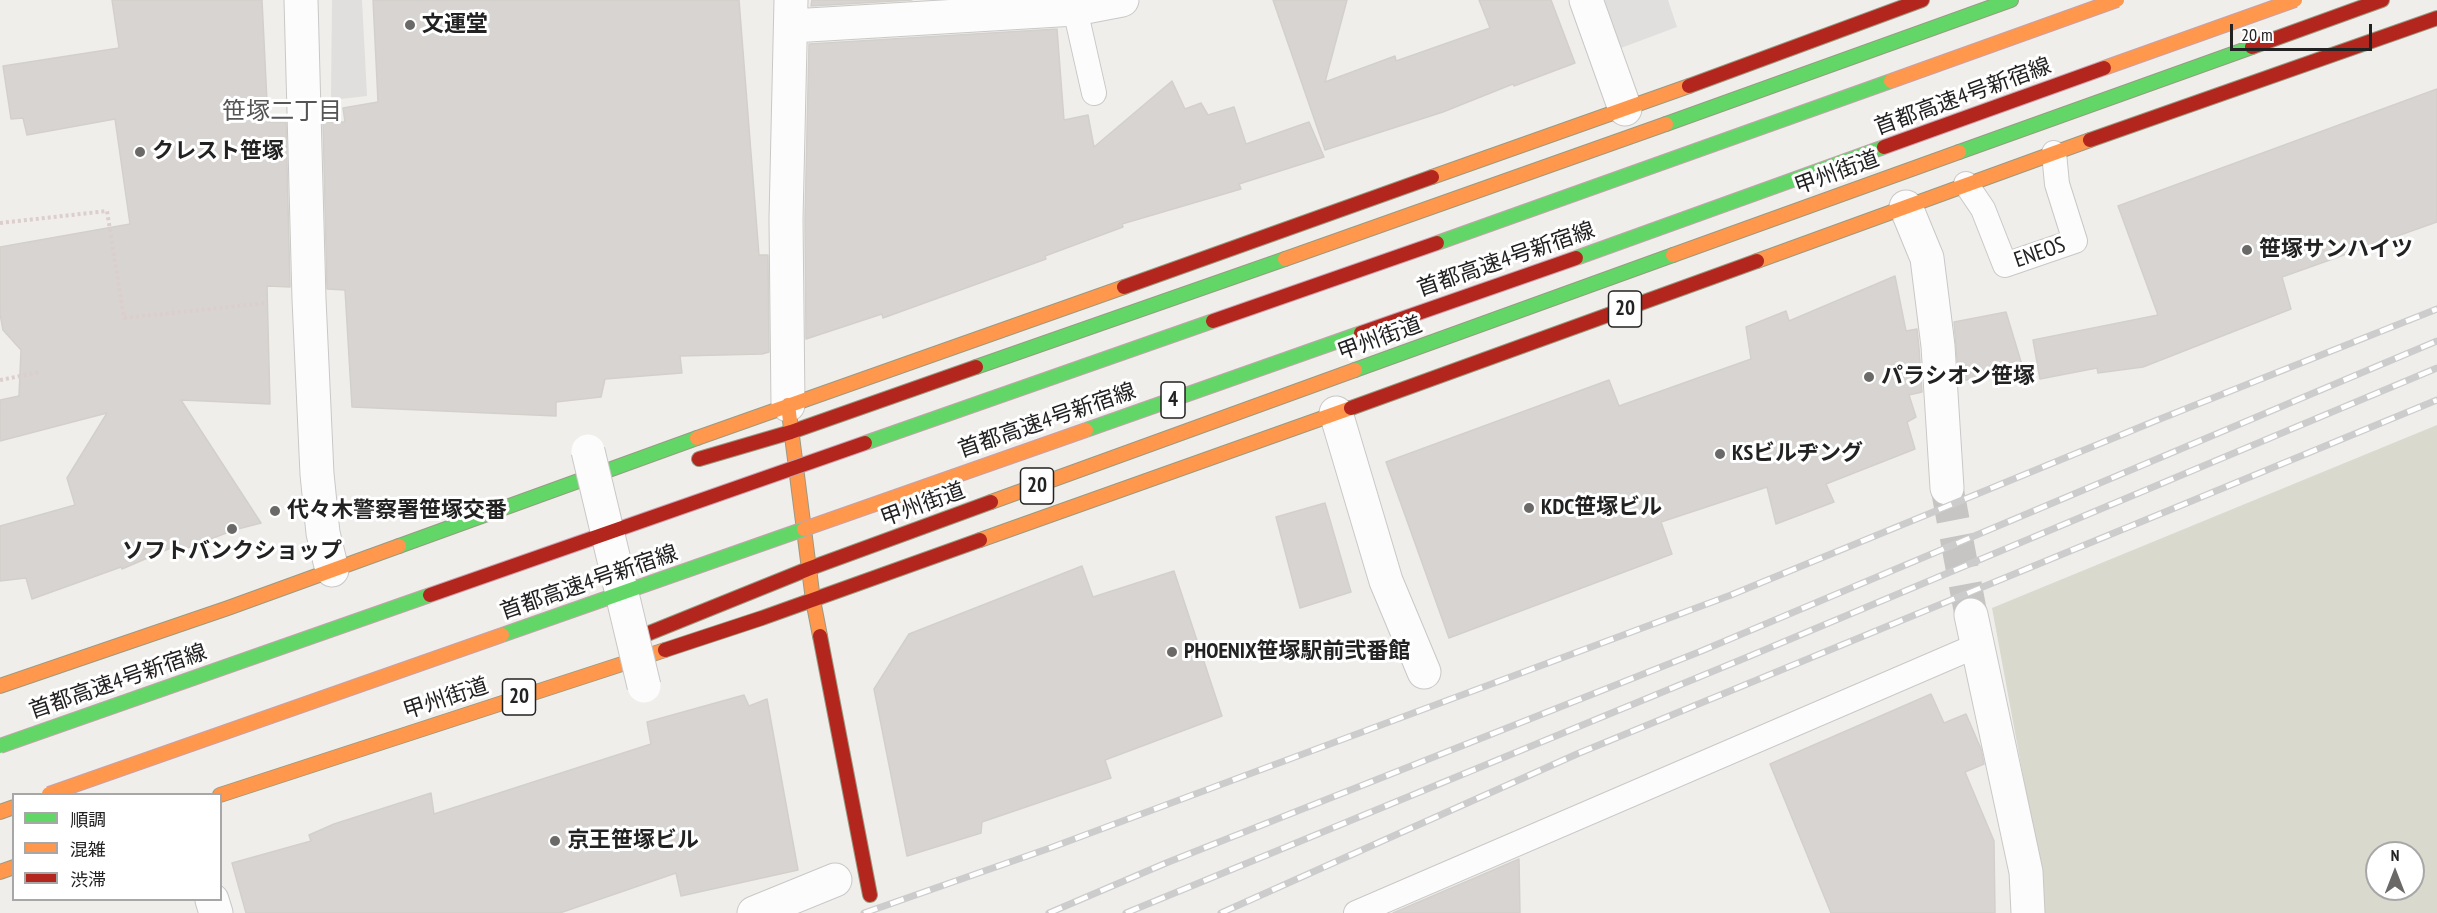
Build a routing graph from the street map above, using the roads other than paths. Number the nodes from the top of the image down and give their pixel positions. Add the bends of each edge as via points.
1 (301, 0) edge
2 (1122, 0) edge
3 (1586, 0) edge
4 (2011, 0) edge
5 (2117, 0) edge
6 (2295, 0) edge
7 (2382, 0) edge
8 (1913, 2) edge
9 (1075, 9) junction
10 (792, 13) edge
11 (2437, 18) edge
12 (1094, 93) dead end
13 (1625, 109) junction
14 (2054, 153) junction
15 (1966, 184) junction
16 (1906, 207) junction
17 (1336, 413) junction
18 (790, 419) junction
19 (588, 451) dead end
20 (681, 465) dead end
21 (614, 485) dead end
22 (1947, 488) tunnel mouth
23 (808, 569) junction
24 (332, 570) junction
25 (813, 600) junction
26 (1975, 630) joint
27 (617, 646) dead end
28 (562, 669) dead end
29 (1424, 672) dead end
30 (0, 686) edge
31 (644, 686) dead end
32 (399, 736) junction
33 (0, 746) edge
34 (55, 793) edge
35 (222, 794) edge
36 (835, 880) dead end
37 (870, 895) dead end
38 (754, 913) edge
39 (1356, 913) edge
40 (2028, 913) edge

1 - 24 street via 317,474 323,533
2 - 9 street
3 - 13 street
4 - 18 main road via 1220,281
5 - 33 main road, 首都高速4号新宿線, bridge via 1519,214
6 - 34 main road, 首都高速4号新宿線 / 4, bridge via 1528,275
7 - 23 main road, 甲州街道 / 20
8 - 13 main road
9 - 10 street
9 - 12 lane
10 - 18 street via 786,219
11 - 14 main road, 20
13 - 18 main road
14 - 15 main road, 20
14 - 15 lane, ENEOS via 2057,184 2075,242 2005,265 1983,209
15 - 16 main road, 20
16 - 17 main road, 20
16 - 22 street via 1927,258 1938,346
17 - 25 main road, 20
17 - 29 street via 1386,581
18 - 20 main road
18 - 23 main road
18 - 24 main road
19 - 31 street, bridge
21 - 24 main road
23 - 25 main road
23 - 27 main road, 甲州街道 / 20
24 - 30 main road
25 - 32 main road, 甲州街道 / 20
25 - 37 main road
26 - 39 lane
26 - 40 street via 2026,872
28 - 32 main road, 甲州街道 / 20
32 - 35 main road, 甲州街道 / 20
36 - 38 street

